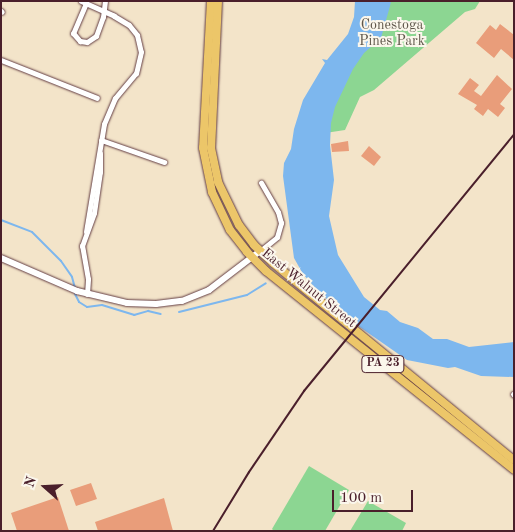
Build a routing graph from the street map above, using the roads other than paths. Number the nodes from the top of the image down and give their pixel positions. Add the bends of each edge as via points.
1 (104, 1) edge
2 (211, 1) edge
3 (218, 1) edge
4 (83, 2) edge
5 (104, 11) junction
6 (1, 60) edge
7 (97, 98) dead end
8 (101, 140) junction
9 (164, 162) dead end
10 (261, 182) dead end
11 (260, 251) junction
12 (1, 258) edge
13 (252, 258) junction
14 (87, 294) junction
15 (514, 460) edge
16 (514, 470) edge

1 - 5 street
2 - 13 main road, East Walnut Street / PA 23 via 202,130 205,165 220,213
3 - 11 main road, East Walnut Street / PA 23 via 210,121 212,156 229,208 243,232
4 - 5 street
4 - 5 street via 73,30 80,41 94,39
5 - 8 street via 133,30 141,52 136,72 111,106
6 - 7 street
8 - 9 street
8 - 14 street via 82,250 88,279
10 - 11 street via 281,223 277,236
11 - 13 street
11 - 15 main road, East Walnut Street / PA 23
12 - 14 street
13 - 14 street via 218,284 182,301 137,304
13 - 16 main road, East Walnut Street / PA 23

